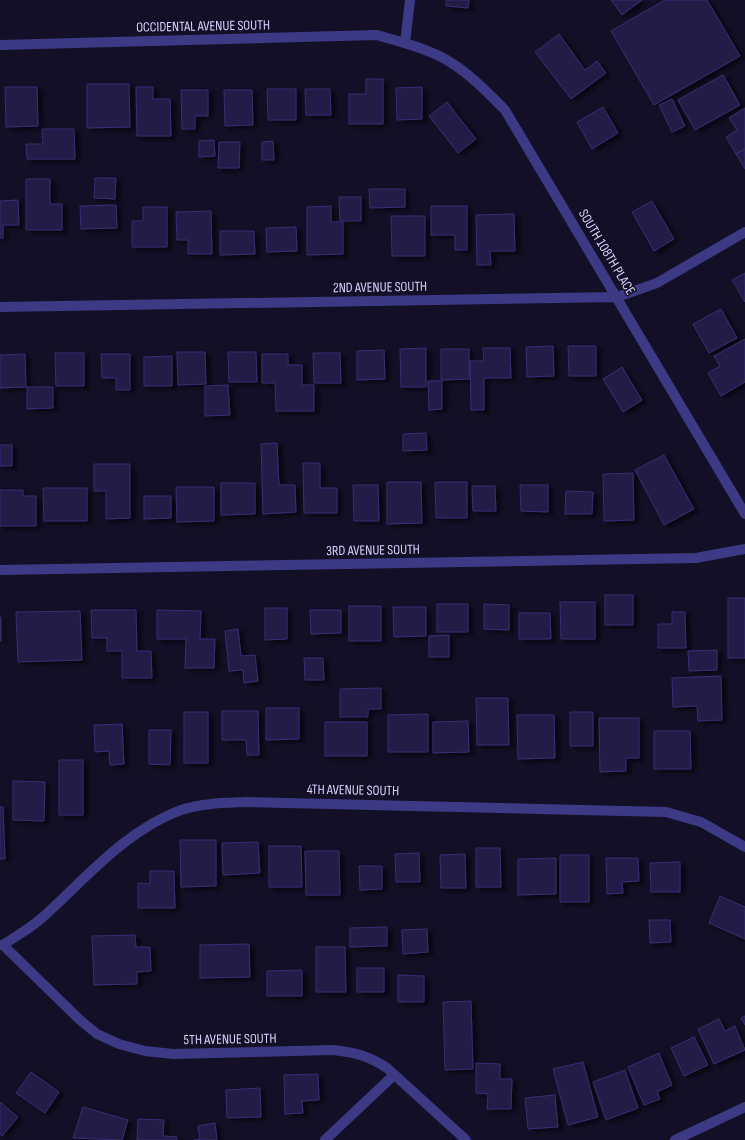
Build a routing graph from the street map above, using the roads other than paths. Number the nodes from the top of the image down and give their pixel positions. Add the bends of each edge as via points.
1 (410, 0) edge
2 (405, 43) junction
3 (0, 45) edge
4 (745, 232) edge
5 (617, 297) junction
6 (0, 306) edge
7 (745, 514) edge
8 (745, 549) edge
9 (0, 570) edge
10 (745, 847) edge
11 (1, 945) edge
12 (394, 1075) junction
13 (745, 1107) edge
14 (325, 1140) edge
15 (466, 1140) edge
16 (675, 1140) edge

1 - 2 street
2 - 3 street, OCCIDENTAL AVENUE SOUTH via 378,35
2 - 5 street, SOUTH 108TH PLACE via 449,61 480,84 506,110
4 - 5 street, 2ND AVENUE SOUTH via 657,283
5 - 6 street, 2ND AVENUE SOUTH
5 - 7 street, SOUTH 108TH PLACE
8 - 9 street, 3RD AVENUE SOUTH via 696,558
10 - 11 street, 4TH AVENUE SOUTH via 701,822 666,812 247,802 212,804 176,812 139,832 99,864 41,919
11 - 12 street, 5TH AVENUE SOUTH via 80,1020 97,1034 119,1044 173,1054 354,1052 372,1058
12 - 14 street
12 - 15 street, 5TH AVENUE SOUTH
13 - 16 street

